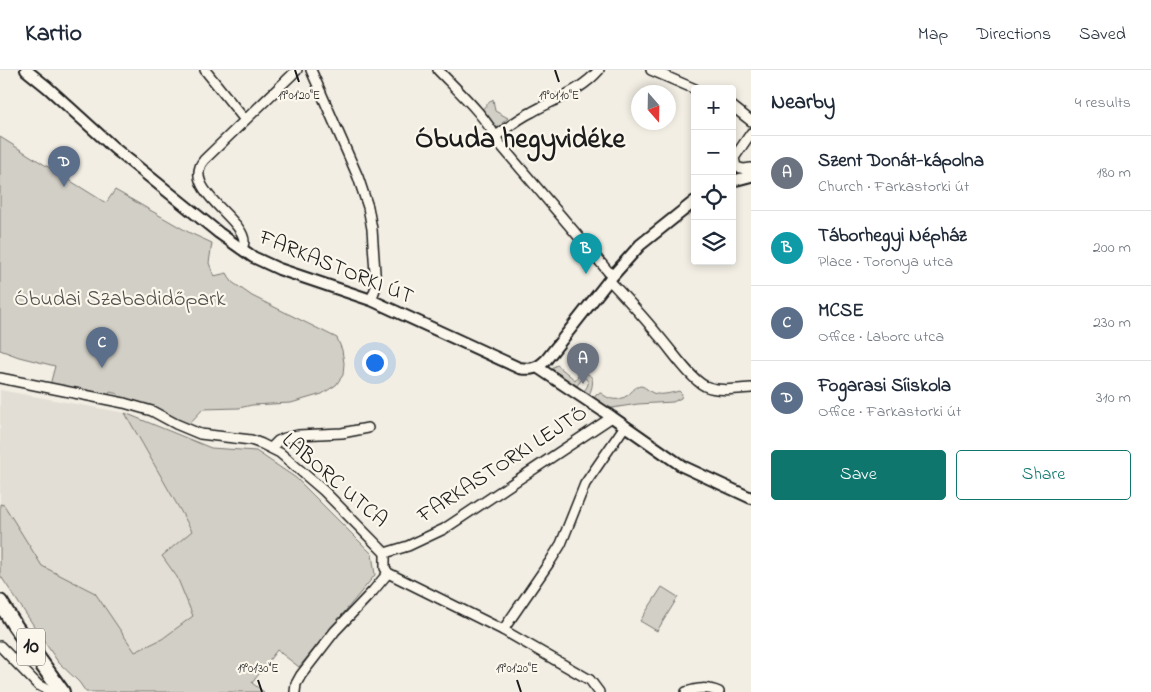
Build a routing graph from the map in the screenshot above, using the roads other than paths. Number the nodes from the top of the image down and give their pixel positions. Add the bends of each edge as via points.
1 (26, 70) edge
2 (205, 70) edge
3 (297, 70) edge
4 (311, 70) edge
5 (438, 70) edge
6 (599, 70) edge
7 (651, 70) edge
8 (691, 87) edge
9 (736, 109) edge
10 (245, 120) junction
11 (751, 121) edge
12 (751, 133) edge
13 (496, 136) junction
14 (751, 168) edge
15 (751, 176) edge
16 (736, 180) edge
17 (691, 204) edge
18 (241, 249) junction
19 (611, 278) junction
20 (371, 300) junction
21 (537, 367) junction
22 (0, 378) edge
23 (751, 388) edge
24 (612, 417) junction
25 (625, 426) junction
26 (368, 428) dead end
27 (271, 448) junction
28 (751, 498) edge
29 (385, 553) junction
30 (388, 573) junction
31 (0, 602) edge
32 (503, 630) junction
33 (0, 646) edge
34 (590, 680) junction
35 (56, 692) edge
36 (62, 692) edge
37 (295, 692) edge
38 (595, 692) edge
39 (599, 692) edge
40 (686, 692) edge
41 (719, 692) edge

1 - 18 street, FARKASTORKI ÚT via 114,148
2 - 10 street
3 - 10 street
4 - 20 street via 368,207 376,287
5 - 13 street
6 - 13 street via 573,92 532,112
7 - 8 street
9 - 11 street
10 - 18 street via 199,168 200,180 207,194 243,236
12 - 14 street via 734,158 736,167
13 - 19 street
15 - 16 street
17 - 19 street via 640,245
18 - 20 street, FARKASTORKI ÚT via 279,269
19 - 21 street
19 - 23 street via 700,383 717,389
20 - 21 street, FARKASTORKI ÚT via 519,368
21 - 24 street, FARKASTORKI ÚT
22 - 27 street, LABORC UTCA via 124,403 152,411 200,434 255,441
24 - 25 street, FARKASTORKI ÚT
24 - 29 street, FARKASTORKI LEJTŐ via 444,529
25 - 28 street, FARKASTORKI ÚT via 682,466
25 - 32 street via 585,484 561,544
26 - 27 street via 298,435 278,441
27 - 29 street, LABORC UTCA via 324,491
29 - 30 street, LABORC UTCA
30 - 32 street
30 - 37 street via 335,631 301,675
31 - 36 main road, 10
32 - 34 street
33 - 35 street via 38,685
34 - 38 street
34 - 39 street
40 - 41 street via 703,688

